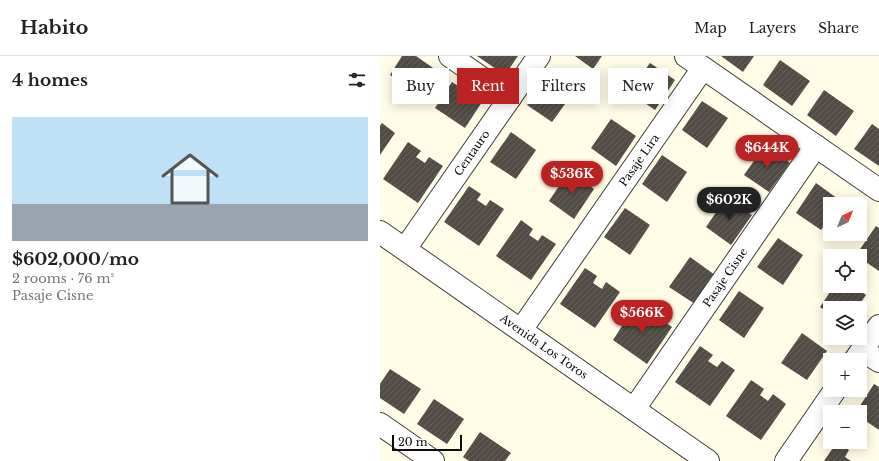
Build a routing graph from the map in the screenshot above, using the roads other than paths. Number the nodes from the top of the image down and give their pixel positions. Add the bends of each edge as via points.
1 (450, 56) edge
2 (539, 56) edge
3 (694, 62) edge
4 (467, 68) edge
5 (519, 85) edge
6 (506, 104) edge
7 (816, 146) junction
8 (879, 190) edge
9 (380, 232) edge
10 (405, 249) junction
11 (879, 326) edge
12 (521, 330) junction
13 (867, 355) edge
14 (829, 397) edge
15 (634, 409) junction
16 (380, 424) edge
17 (434, 461) edge
18 (708, 461) edge
19 (786, 461) edge

1 - 4 street
2 - 5 street, Centauro
3 - 7 street
3 - 12 street, Pasaje Lira
6 - 10 street, Centauro
7 - 8 street
7 - 15 street, Pasaje Cisne
9 - 10 street, Avenida Los Toros
10 - 12 street, Avenida Los Toros
11 - 13 street
12 - 15 street, Avenida Los Toros
14 - 19 street
15 - 18 street, Avenida Los Toros
16 - 17 street

